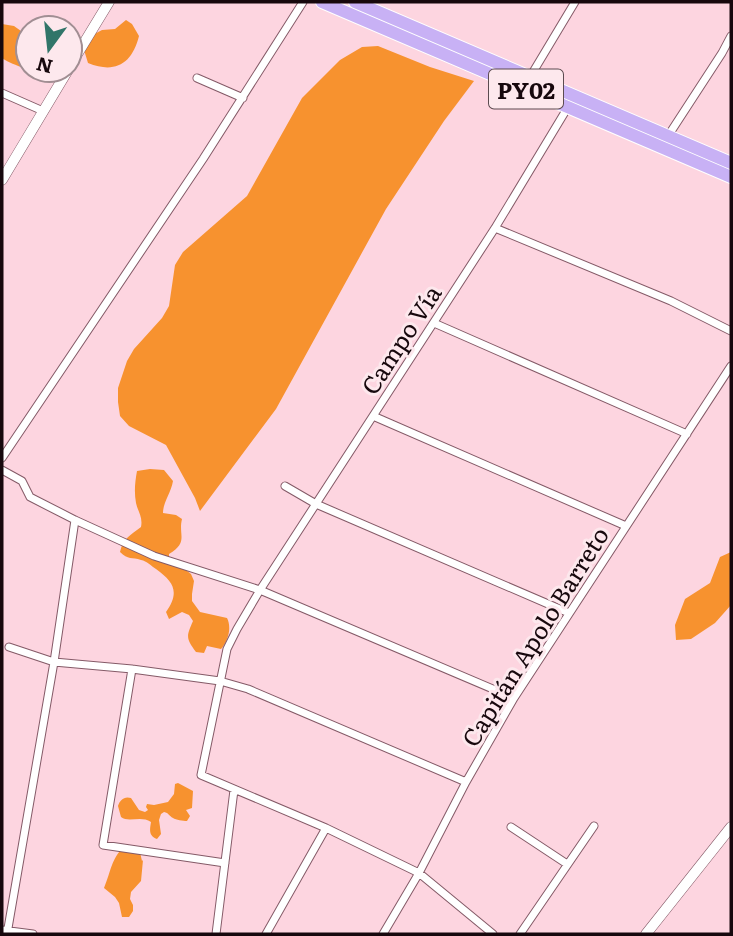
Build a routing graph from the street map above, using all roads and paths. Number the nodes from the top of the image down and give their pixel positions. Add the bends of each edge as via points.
1 (109, 2) edge
2 (303, 2) edge
3 (322, 2) edge
4 (355, 2) edge
5 (575, 2) edge
6 (731, 36) edge
7 (84, 43) edge
8 (530, 77) junction
9 (197, 78) dead end
10 (59, 84) edge
11 (2, 93) edge
12 (243, 98) junction
13 (568, 107) junction
14 (43, 111) junction
15 (668, 136) junction
16 (731, 163) edge
17 (731, 177) edge
18 (2, 180) edge
19 (495, 228) junction
20 (434, 323) junction
21 (731, 331) edge
22 (731, 366) edge
23 (373, 416) junction
24 (687, 434) junction
25 (2, 458) edge
26 (2, 470) edge
27 (285, 486) dead end
28 (316, 504) junction
29 (75, 520) junction
30 (626, 526) junction
31 (260, 590) junction
32 (569, 613) junction
33 (9, 647) dead end
34 (54, 662) junction
35 (132, 669) junction
36 (220, 681) junction
37 (514, 698) junction
38 (466, 782) junction
39 (234, 790) junction
40 (594, 826) dead end
41 (511, 827) dead end
42 (731, 827) edge
43 (326, 828) junction
44 (225, 863) junction
45 (567, 864) junction
46 (419, 873) junction
47 (5, 932) edge
48 (33, 934) edge
49 (216, 934) edge
50 (266, 934) edge
51 (383, 934) edge
52 (493, 934) edge
53 (520, 934) edge
54 (646, 934) edge

1 - 7 street
2 - 12 street
3 - 13 highway, PY02
4 - 8 highway, PY02
5 - 8 street
6 - 15 street
8 - 15 highway, PY02
9 - 12 street
10 - 14 street
11 - 14 street
12 - 25 street
13 - 17 highway, PY02
13 - 19 street, Campo Vía
14 - 18 street
15 - 16 highway, PY02
19 - 20 street, Campo Vía
19 - 21 street via 660,296
20 - 23 street, Campo Vía
20 - 24 street
22 - 24 street, Capitán Apolo Barreto
23 - 28 street, Campo Vía
23 - 30 street
24 - 30 street, Capitán Apolo Barreto
26 - 29 street via 22,481 30,497
27 - 28 street
28 - 31 street, Campo Vía
28 - 32 street
29 - 31 street via 153,556
29 - 34 street
30 - 32 street, Capitán Apolo Barreto
31 - 36 street, Campo Vía via 227,649
31 - 37 street
32 - 37 street, Capitán Apolo Barreto
33 - 34 street
34 - 35 street
34 - 47 street
35 - 36 street
35 - 44 street via 103,845
36 - 38 street
36 - 39 street, Campo Vía via 201,775
37 - 38 street, Capitán Apolo Barreto
38 - 46 street, Capitán Apolo Barreto
39 - 43 street
39 - 44 street
40 - 45 street
41 - 45 street
42 - 54 street
43 - 46 street
43 - 50 street
44 - 49 street
45 - 53 street
46 - 51 street, Capitán Apolo Barreto
46 - 52 street
47 - 48 street

